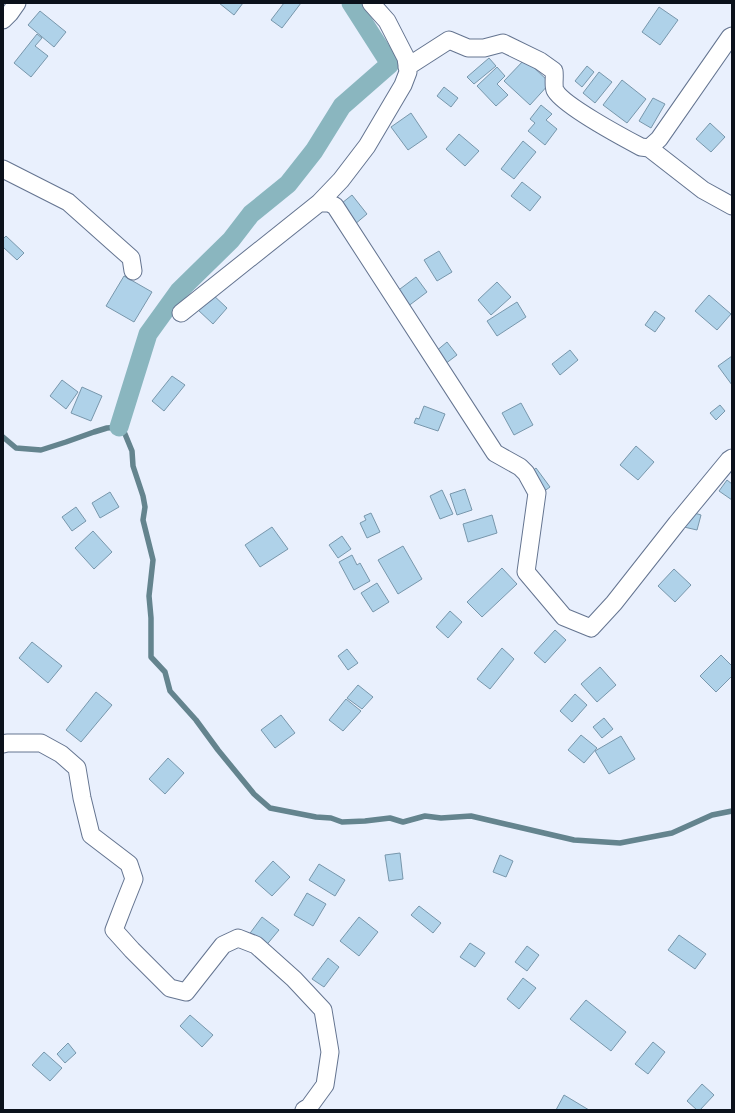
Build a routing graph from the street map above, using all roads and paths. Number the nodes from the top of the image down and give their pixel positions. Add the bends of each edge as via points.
1 (17, 3) edge
2 (371, 3) edge
3 (3, 20) edge
4 (732, 36) edge
5 (407, 67) junction
6 (649, 148) junction
7 (3, 169) edge
8 (319, 203) junction
9 (732, 206) edge
10 (133, 271) dead end
11 (181, 314) dead end
12 (732, 458) edge
13 (3, 744) edge
14 (304, 1110) edge

1 - 3 street
2 - 5 street via 388,21 406,58
4 - 6 street via 659,139
5 - 6 street via 449,40 468,48 484,48 503,43 540,61 554,71 554,89 578,110 641,147
5 - 8 street via 408,72 403,85 367,146 341,180
6 - 9 street via 702,190
7 - 10 street via 68,202 131,258
8 - 11 street
8 - 12 street via 335,206 495,453 526,473 537,493 526,572 564,616 591,628
13 - 14 street via 41,744 61,754 77,768 91,835 129,864 134,879 114,930 170,988 186,992 223,945 238,938 256,945 294,978 322,1010 330,1052 324,1085 309,1107

